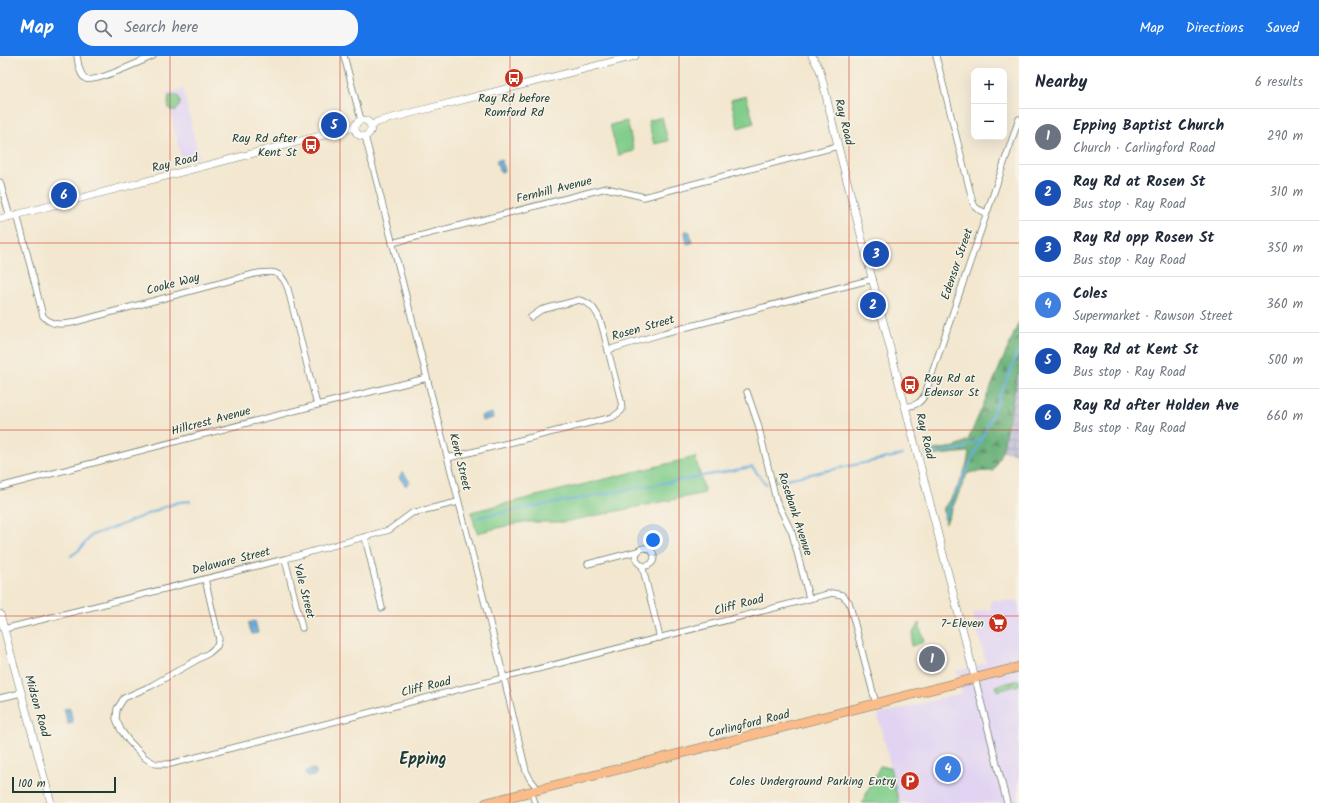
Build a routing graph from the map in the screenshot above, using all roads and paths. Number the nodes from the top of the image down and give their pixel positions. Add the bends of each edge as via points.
1 (77, 56) edge
2 (153, 56) edge
3 (344, 56) edge
4 (635, 56) edge
5 (936, 56) edge
6 (814, 57) edge
7 (615, 58) edge
8 (1019, 118) edge
9 (361, 120) junction
10 (372, 126) junction
11 (355, 127) junction
12 (365, 136) junction
13 (838, 146) junction
14 (0, 182) edge
15 (986, 212) junction
16 (14, 216) junction
17 (0, 219) edge
18 (392, 243) junction
19 (873, 279) junction
20 (531, 317) dead end
21 (608, 350) junction
22 (427, 378) junction
23 (748, 392) dead end
24 (317, 405) junction
25 (906, 407) junction
26 (448, 458) junction
27 (0, 488) edge
28 (458, 502) junction
29 (365, 537) junction
30 (638, 551) junction
31 (285, 558) junction
32 (588, 564) dead end
33 (642, 566) junction
34 (205, 579) junction
35 (809, 598) junction
36 (382, 608) dead end
37 (0, 614) edge
38 (302, 628) dead end
39 (4, 629) junction
40 (660, 638) junction
41 (1019, 662) edge
42 (1019, 668) edge
43 (1009, 670) junction
44 (504, 678) junction
45 (975, 678) junction
46 (21, 693) junction
47 (0, 698) edge
48 (876, 704) junction
49 (535, 790) junction
50 (51, 803) edge
51 (486, 803) edge
52 (534, 803) edge
53 (1007, 803) edge

1 - 2 street via 81,72 87,79 120,71
3 - 9 street
4 - 7 street
5 - 15 street via 973,203 976,208
6 - 13 street, Ray Road
7 - 10 street via 377,122
8 - 15 street, Edensor Street
9 - 10 street via 369,121
9 - 11 street
10 - 12 street via 370,133
11 - 12 street via 358,134
11 - 16 street, Ray Road
12 - 18 street, Kent Street
13 - 18 street, Fernhill Avenue via 644,197 606,188
13 - 19 street, Ray Road
14 - 16 street
15 - 25 street, Edensor Street via 925,394 915,405
16 - 17 street, Ray Road
16 - 24 street, Cooke Way via 44,316 54,324 61,325 254,274 278,273 288,289
18 - 22 street, Kent Street
19 - 21 street, Rosen Street
19 - 25 street, Ray Road
20 - 21 street via 541,310 583,301 593,307 598,314
21 - 26 street, Rosen Street via 622,410 613,417
22 - 24 street, Hillcrest Avenue
22 - 26 street, Kent Street
23 - 35 street, Rosebank Avenue via 776,500 792,533
24 - 27 street, Hillcrest Avenue
25 - 45 street, Ray Road
26 - 28 street, Kent Street
28 - 29 street, Delaware Street via 412,513 389,530
28 - 44 street, Kent Street
29 - 31 street, Delaware Street
29 - 36 street
30 - 32 street
30 - 33 street via 637,561
30 - 33 street via 647,548 653,554 652,562
31 - 34 street, Delaware Street
31 - 38 street, Yale Street
33 - 40 street
34 - 39 street, Delaware Street
34 - 44 street, Cliff Road via 219,639 217,646 151,686 124,698 118,709 116,719 121,730 145,758 156,764 170,764
35 - 40 street, Cliff Road
35 - 48 street, Cliff Road via 832,593 846,598
37 - 39 street, Midson Road
39 - 46 street, Midson Road
40 - 44 street, Cliff Road
41 - 43 main road
42 - 43 main road, Carlingford Road
43 - 45 main road, Carlingford Road
44 - 49 street, Kent Street via 526,771
45 - 48 main road, Carlingford Road
45 - 53 street
46 - 47 street
46 - 50 street, Midson Road
48 - 49 main road, Carlingford Road
49 - 51 main road, Carlingford Road
49 - 52 street, Kent Street

